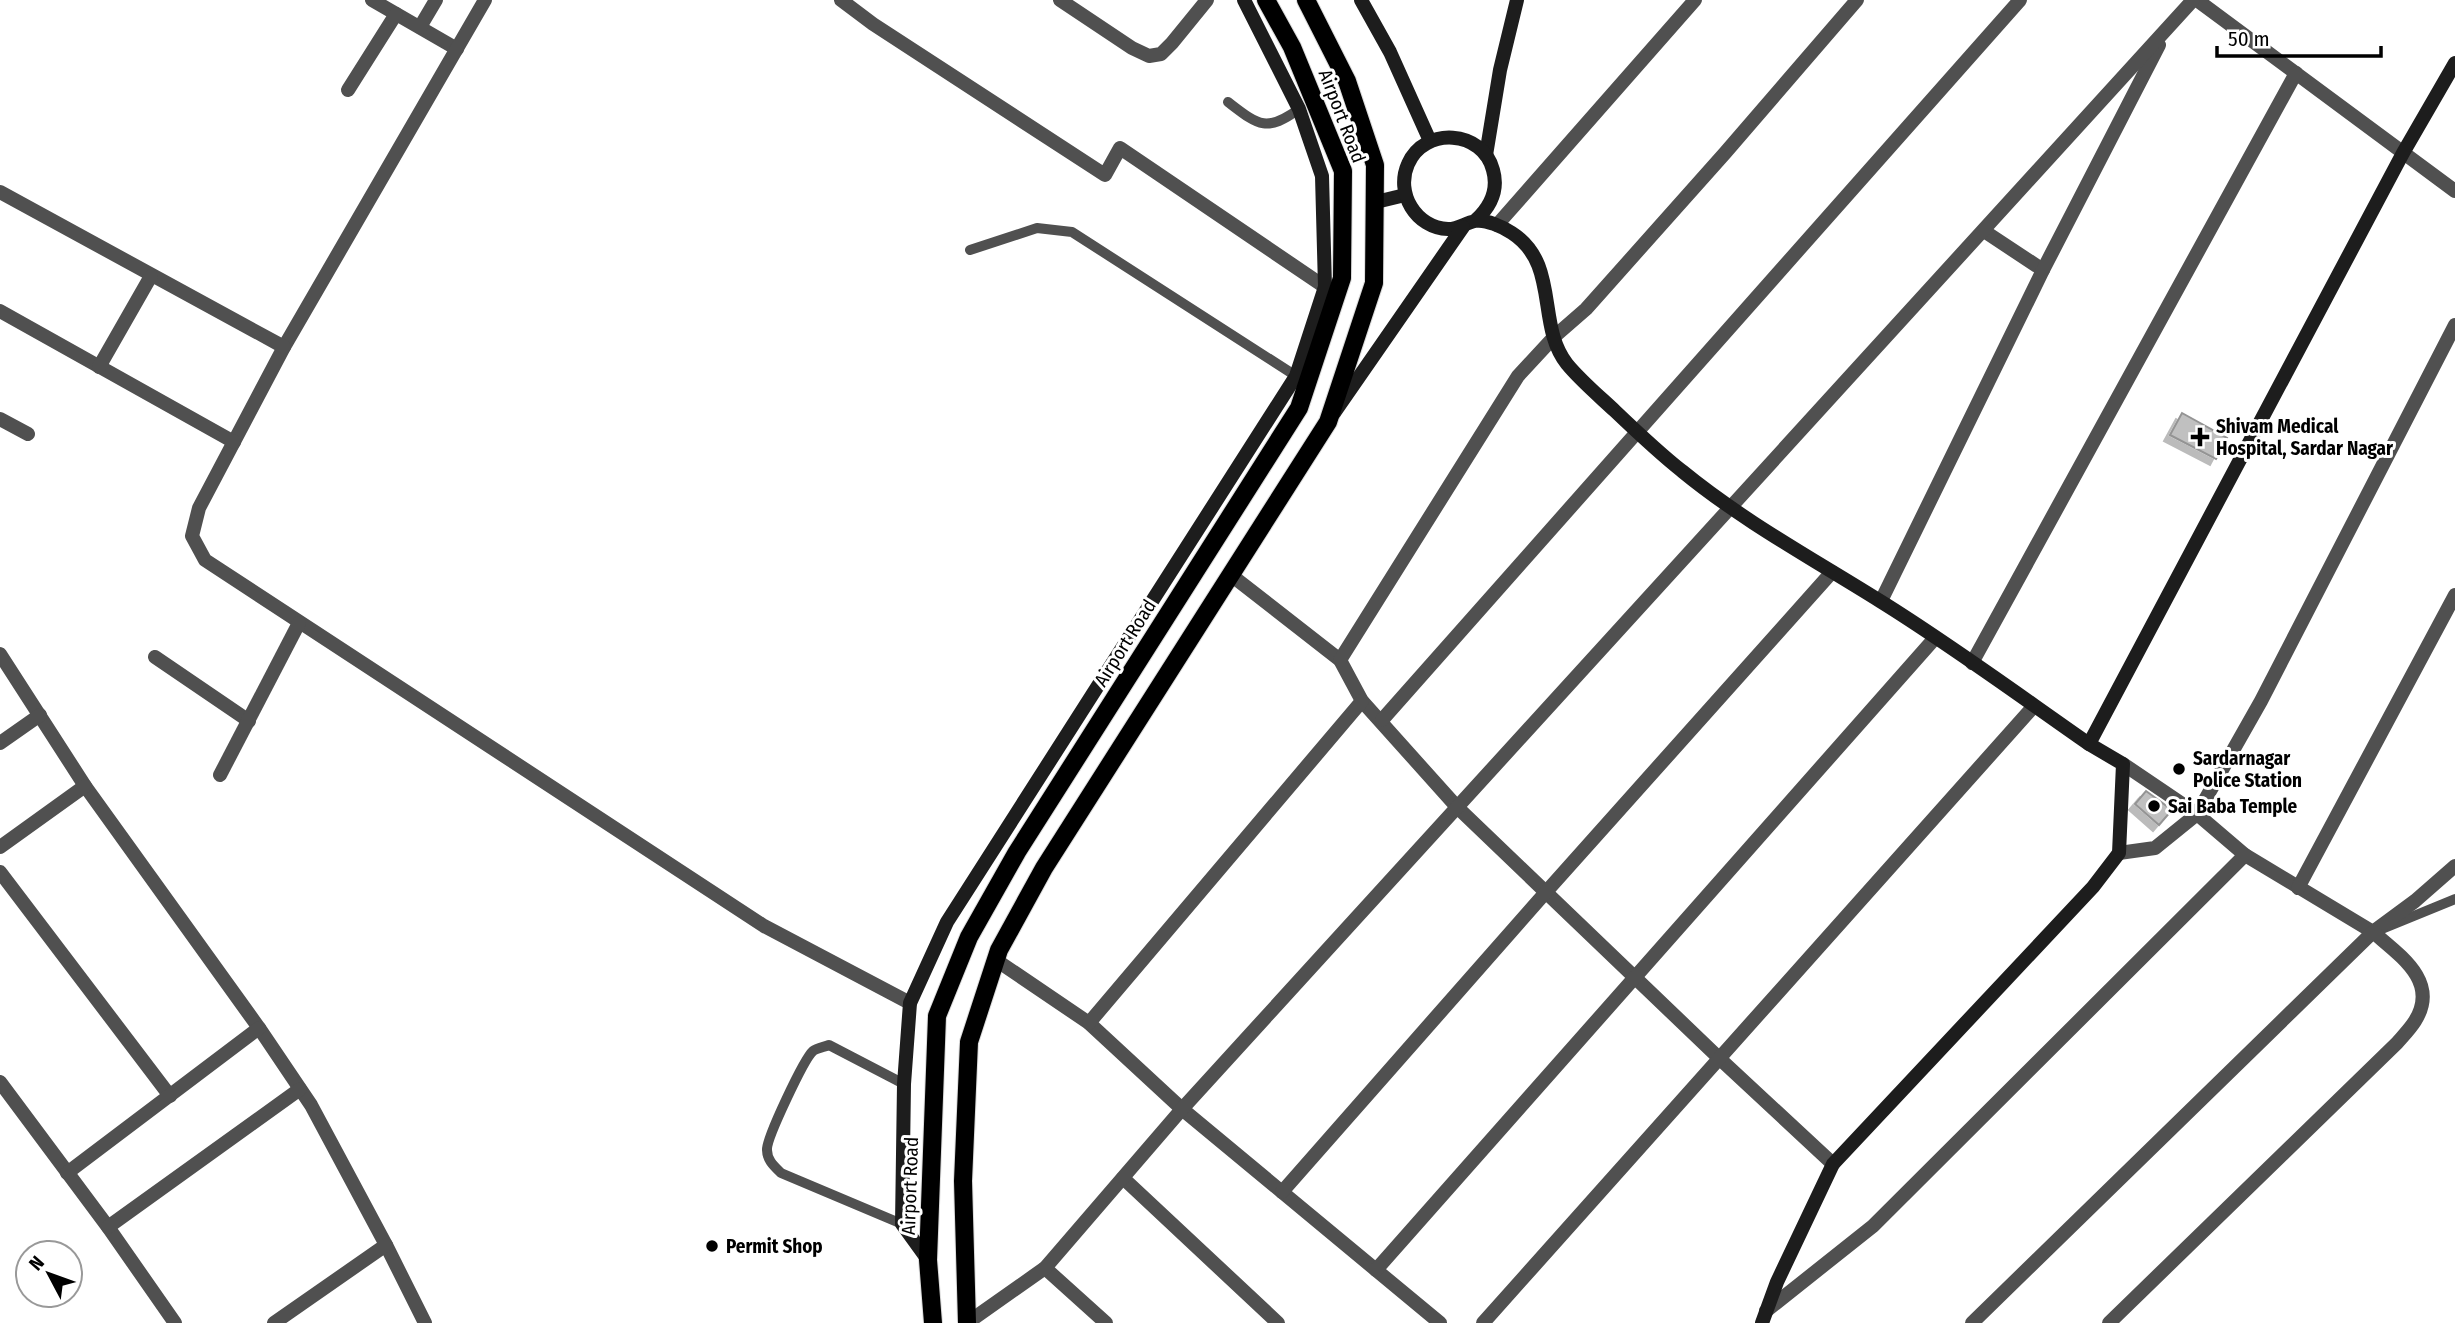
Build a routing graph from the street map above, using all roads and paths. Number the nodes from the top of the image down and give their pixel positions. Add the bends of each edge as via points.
1 (372, 0) edge
2 (436, 0) edge
3 (485, 0) edge
4 (841, 0) edge
5 (1060, 0) edge
6 (1207, 0) edge
7 (1244, 0) edge
8 (1266, 0) edge
9 (1306, 0) edge
10 (1360, 0) edge
11 (1517, 0) edge
12 (1695, 0) edge
13 (1857, 0) edge
14 (2020, 0) edge
15 (2195, 0) edge
16 (396, 14) junction
17 (419, 27) junction
18 (2168, 28) junction
19 (457, 48) junction
20 (2455, 63) edge
21 (2296, 74) junction
22 (348, 90) dead end
23 (1228, 102) dead end
24 (1299, 109) junction
25 (1430, 141) junction
26 (2403, 153) junction
27 (1486, 155) junction
28 (0, 191) edge
29 (2455, 191) edge
30 (1405, 195) junction
31 (1376, 202) junction
32 (1469, 224) junction
33 (1497, 225) junction
34 (1984, 230) junction
35 (970, 250) dead end
36 (2043, 270) junction
37 (151, 276) junction
38 (1325, 287) junction
39 (0, 311) edge
40 (2455, 325) edge
41 (1555, 336) junction
42 (284, 347) junction
43 (99, 367) junction
44 (1296, 376) junction
45 (0, 419) edge
46 (1328, 422) junction
47 (1638, 433) junction
48 (28, 434) dead end
49 (233, 442) junction
50 (1732, 508) junction
51 (1832, 572) junction
52 (1231, 575) junction
53 (2455, 595) edge
54 (1881, 601) junction
55 (299, 623) junction
56 (1935, 638) junction
57 (0, 654) edge
58 (155, 657) dead end
59 (1340, 660) junction
60 (1972, 663) junction
61 (1362, 701) junction
62 (2034, 706) junction
63 (40, 715) junction
64 (1382, 720) junction
65 (249, 721) junction
66 (0, 743) edge
67 (2089, 744) junction
68 (2123, 764) junction
69 (220, 775) dead end
70 (85, 786) junction
71 (1458, 807) junction
72 (2197, 814) junction
73 (0, 847) edge
74 (2119, 853) junction
75 (2245, 855) junction
76 (2455, 866) edge
77 (0, 872) edge
78 (2298, 888) junction
79 (1546, 892) junction
80 (2455, 899) edge
81 (2373, 932) junction
82 (996, 960) junction
83 (1634, 977) junction
84 (910, 1003) junction
85 (1089, 1023) junction
86 (259, 1028) junction
87 (1720, 1059) junction
88 (0, 1082) edge
89 (904, 1084) junction
90 (300, 1089) junction
91 (170, 1096) junction
92 (1182, 1109) junction
93 (1833, 1164) junction
94 (67, 1172) junction
95 (1123, 1178) junction
96 (1282, 1192) junction
97 (902, 1224) junction
98 (108, 1227) junction
99 (386, 1245) junction
100 (928, 1260) junction
101 (1045, 1268) junction
102 (1376, 1270) junction
103 (1764, 1317) edge
104 (175, 1323) edge
105 (274, 1323) edge
106 (425, 1323) edge
107 (933, 1323) edge
108 (967, 1323) edge
109 (1106, 1323) edge
110 (1278, 1323) edge
111 (1440, 1323) edge
112 (1483, 1323) edge
113 (1972, 1323) edge
114 (2109, 1323) edge

1 - 16 street
2 - 17 street
3 - 19 street
4 - 38 street via 1105,175 1120,148
5 - 6 street via 1149,56 1161,54
7 - 24 street
8 - 100 main road, Airport Road via 1292,47 1343,171 1342,278 1299,408 1017,852 970,937 937,1016
9 - 31 main road, Airport Road via 1347,82 1375,165
10 - 25 street via 1390,52
11 - 27 street
12 - 33 street
13 - 41 street via 1586,309
14 - 47 street
15 - 18 street
15 - 21 street
16 - 17 street
16 - 22 street
17 - 19 street
18 - 34 street
18 - 36 street
19 - 42 street
20 - 26 street
21 - 26 street
21 - 60 street
23 - 24 lane via 1251,119 1269,124
24 - 38 street via 1322,176
25 - 27 street via 1461,138
25 - 30 street via 1408,163
26 - 29 street
26 - 67 street
27 - 32 street via 1495,182 1490,204
28 - 37 street
30 - 31 street
30 - 32 street via 1427,223 1448,229
31 - 46 main road, Airport Road via 1374,283
32 - 33 street
32 - 46 street
33 - 41 street via 1534,254
34 - 36 street
34 - 50 street
35 - 44 lane via 1037,228 1072,232
36 - 54 street
37 - 42 street
37 - 43 street
38 - 44 street
39 - 43 street
40 - 72 street via 2261,701
41 - 47 street via 1566,362
41 - 59 street via 1518,376
42 - 49 street
43 - 49 street
44 - 84 street via 947,922
45 - 48 street
46 - 52 main road, Airport Road
47 - 50 street
47 - 64 street
49 - 55 street via 199,508 192,536 205,560
50 - 51 street
50 - 71 street
51 - 54 street
51 - 79 street
52 - 59 street
52 - 82 main road, Airport Road via 1044,868
53 - 78 street
54 - 56 street
55 - 65 street
55 - 84 street via 764,926
56 - 60 street
56 - 83 street
57 - 63 street
58 - 65 street
59 - 61 street
60 - 62 street
61 - 64 street
61 - 85 street
62 - 67 street
62 - 87 street
63 - 66 street
63 - 70 street
64 - 71 street
65 - 69 street
67 - 68 street
68 - 72 street
68 - 74 street
70 - 73 street
70 - 86 street
71 - 79 street
71 - 92 street
72 - 74 street via 2155,848
72 - 75 street
74 - 93 street via 2093,887
75 - 78 street
75 - 103 street via 1873,1226
76 - 81 street
77 - 91 street
78 - 81 street
79 - 83 street
79 - 96 street
80 - 81 lane
81 - 113 street
81 - 114 street via 2413,967 2421,983 2422,1002 2416,1020
82 - 85 street
82 - 108 main road, Airport Road via 969,1042 963,1181
83 - 87 street
83 - 102 street
84 - 89 street
85 - 92 street
86 - 90 street
86 - 91 street
87 - 93 street
87 - 112 street
88 - 94 street
89 - 97 street
89 - 97 lane via 829,1045 814,1049 766,1149 771,1164 781,1172
90 - 98 street
90 - 99 street
91 - 94 street
92 - 95 street
92 - 96 street
93 - 103 street
94 - 98 street
95 - 101 street
95 - 110 street
96 - 102 street
97 - 100 street
98 - 104 street
99 - 105 street
99 - 106 street
100 - 107 main road, Airport Road
101 - 108 street
101 - 109 street
102 - 111 street

